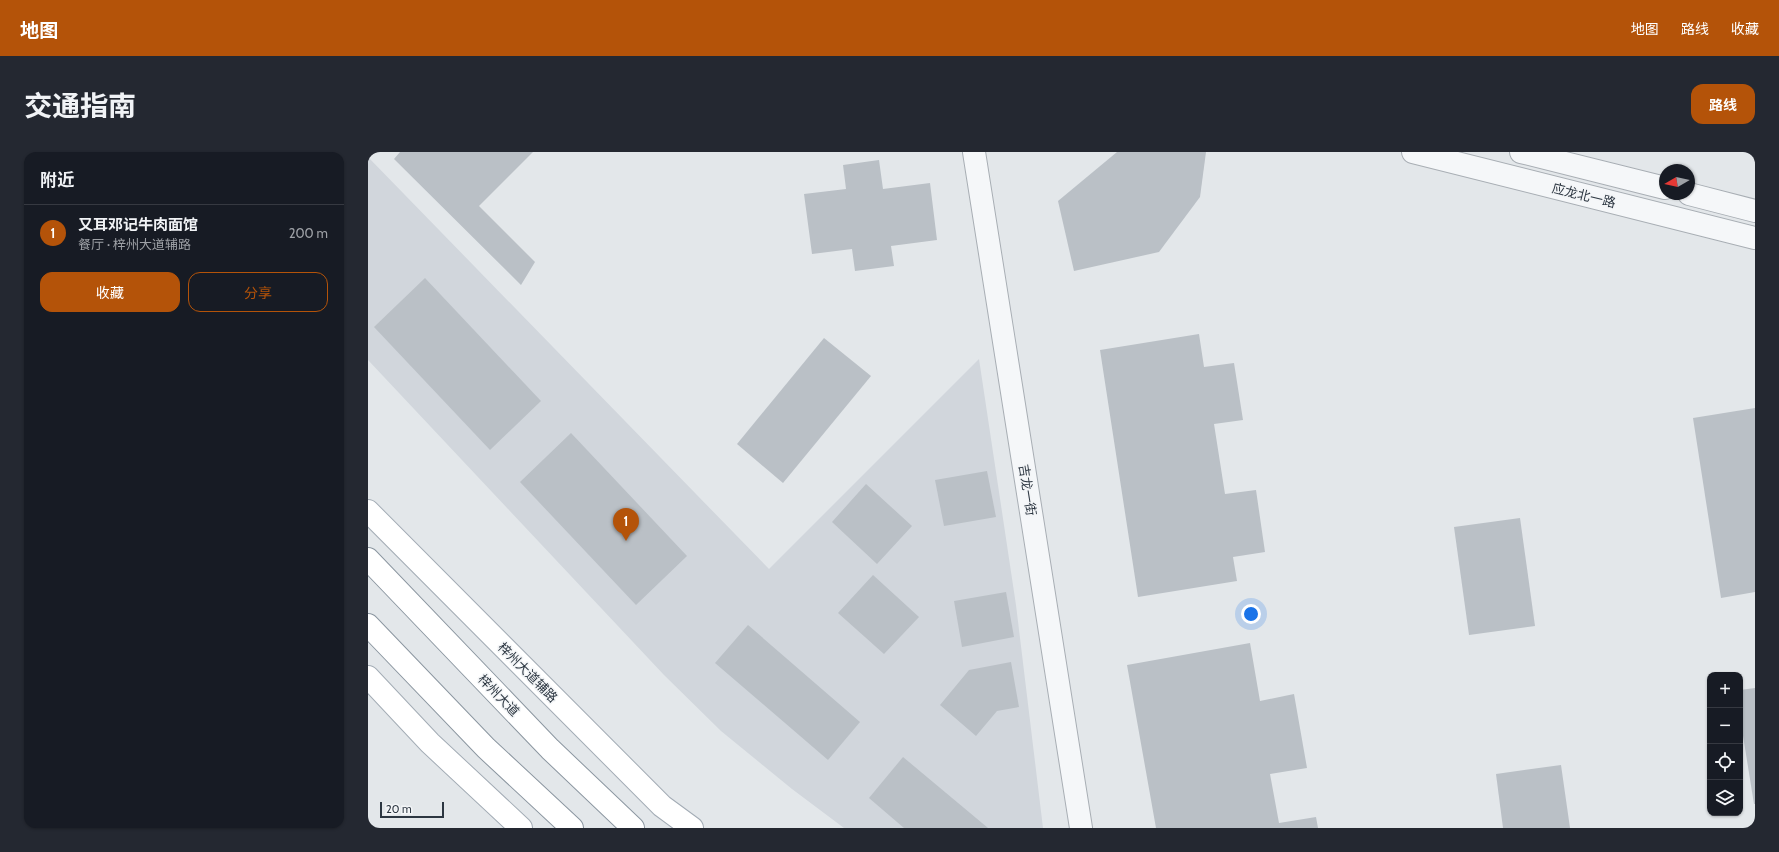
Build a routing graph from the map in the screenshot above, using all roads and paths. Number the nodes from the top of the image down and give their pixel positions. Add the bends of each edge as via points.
1 (974, 152) edge
2 (1413, 152) edge
3 (1521, 152) edge
4 (1659, 186) edge
5 (1695, 196) edge
6 (1755, 211) edge
7 (1755, 238) edge
8 (368, 511) edge
9 (368, 559) edge
10 (368, 625) edge
11 (368, 676) edge
12 (521, 828) edge
13 (572, 828) edge
14 (633, 828) edge
15 (692, 828) edge
16 (1081, 828) edge

1 - 16 street, 吉龙一街
2 - 7 street, 应龙北一路
3 - 4 street, 应龙北一路
5 - 6 street
8 - 15 main road, 梓州大道辅路 via 662,806
9 - 14 main road, 梓州大道 via 550,749
10 - 13 main road via 486,748
11 - 12 main road via 430,743

